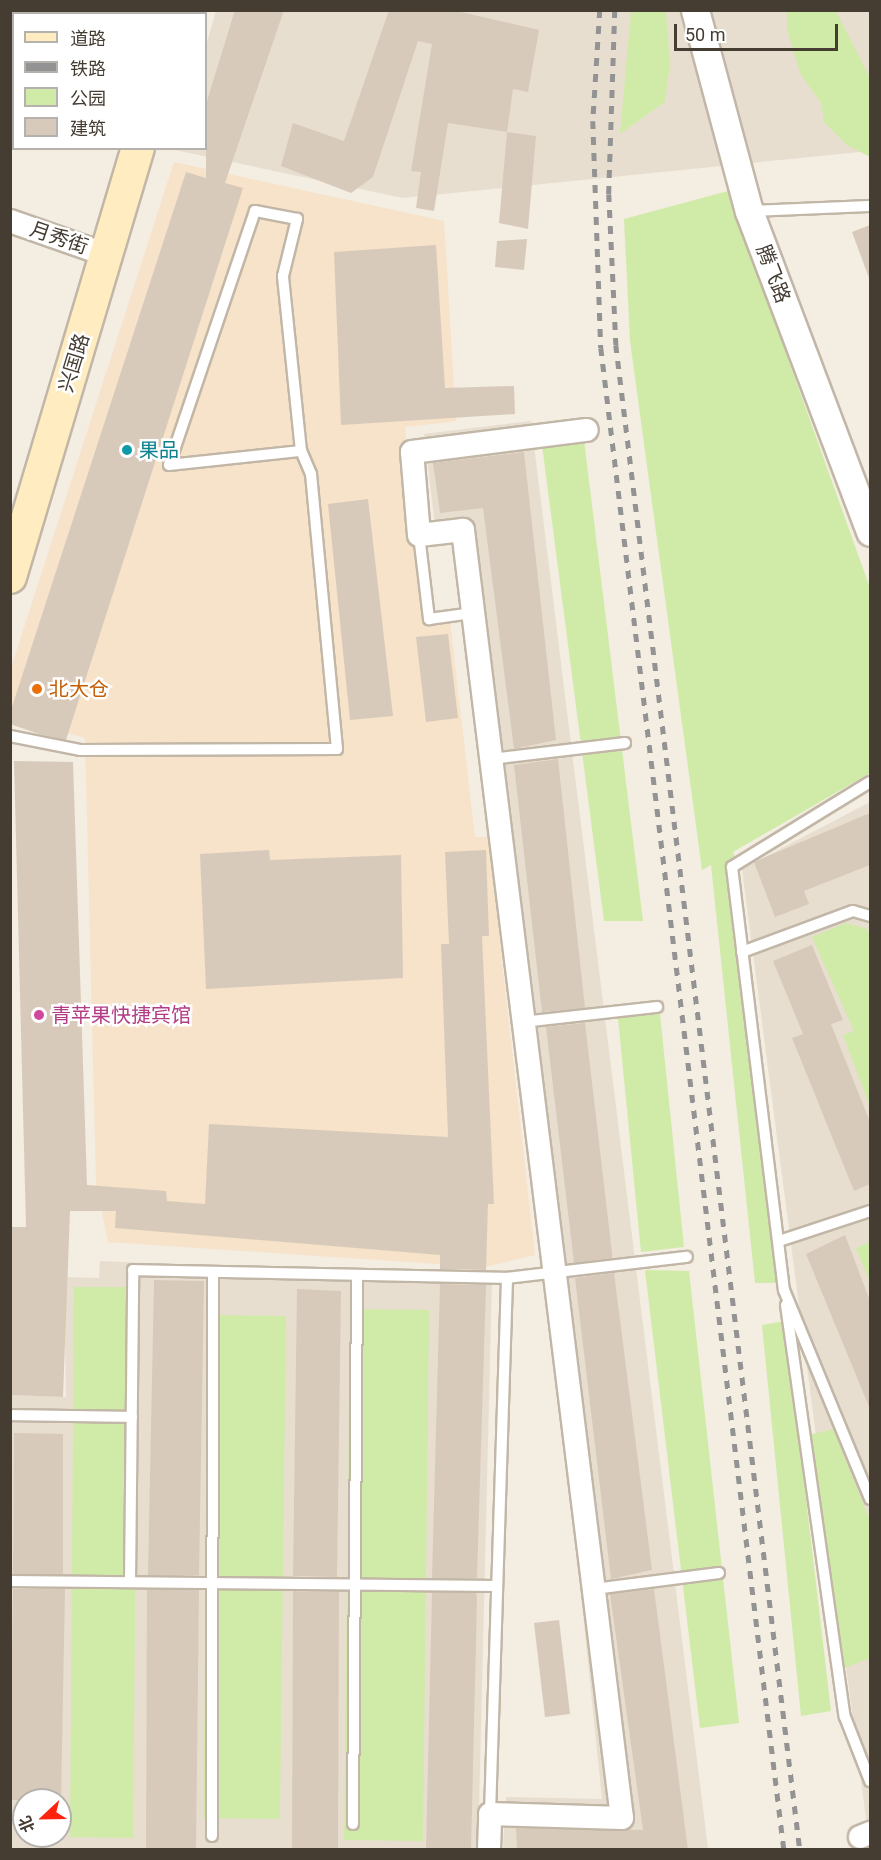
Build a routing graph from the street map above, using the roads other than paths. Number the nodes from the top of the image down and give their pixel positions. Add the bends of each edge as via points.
1 (695, 10) edge
2 (137, 150) edge
3 (870, 206) edge
4 (749, 211) junction
5 (10, 221) edge
6 (107, 255) junction
7 (587, 430) dead end
8 (301, 451) junction
9 (870, 532) edge
10 (17, 534) edge
11 (419, 535) junction
12 (10, 577) edge
13 (472, 614) junction
14 (10, 736) edge
15 (625, 743) dead end
16 (491, 759) junction
17 (870, 782) edge
18 (870, 916) edge
19 (742, 952) junction
20 (657, 1007) dead end
21 (522, 1022) junction
22 (870, 1211) edge
23 (779, 1241) junction
24 (687, 1257) dead end
25 (213, 1272) junction
26 (554, 1274) junction
27 (357, 1275) junction
28 (507, 1278) junction
29 (784, 1290) junction
30 (10, 1415) edge
31 (132, 1416) junction
32 (870, 1498) edge
33 (719, 1573) dead end
34 (10, 1581) edge
35 (130, 1582) junction
36 (213, 1583) junction
37 (357, 1585) junction
38 (497, 1586) junction
39 (594, 1589) junction
40 (870, 1781) edge
41 (490, 1814) junction
42 (353, 1824) dead end
43 (212, 1836) dead end
44 (489, 1850) edge

1 - 4 street, 腾飞路
2 - 6 main road, 兴国路
3 - 4 lane
4 - 9 street, 腾飞路
5 - 6 street, 月秀街
6 - 10 main road, 兴国路
7 - 11 street via 412,452
8 - 8 lane via 169,465 255,211 297,219 283,276
8 - 14 lane via 311,474 337,749 80,750
10 - 12 main road, 兴国路
11 - 13 lane via 429,619
11 - 13 street via 463,530
13 - 16 street
15 - 16 lane
16 - 21 street
17 - 19 lane via 732,867
18 - 19 lane via 853,911
19 - 23 lane
20 - 21 lane
21 - 26 street
22 - 23 lane
23 - 29 lane
24 - 26 lane
25 - 27 lane
25 - 31 lane via 134,1270
25 - 36 lane
26 - 28 lane
26 - 39 street
27 - 28 lane
27 - 37 lane
28 - 38 lane
29 - 32 lane
29 - 40 lane via 845,1717
30 - 31 lane
31 - 35 lane
33 - 39 lane
34 - 35 lane
35 - 36 lane
36 - 37 lane
36 - 43 lane
37 - 38 lane
37 - 42 lane
38 - 41 lane
39 - 41 street via 622,1818
41 - 44 street

